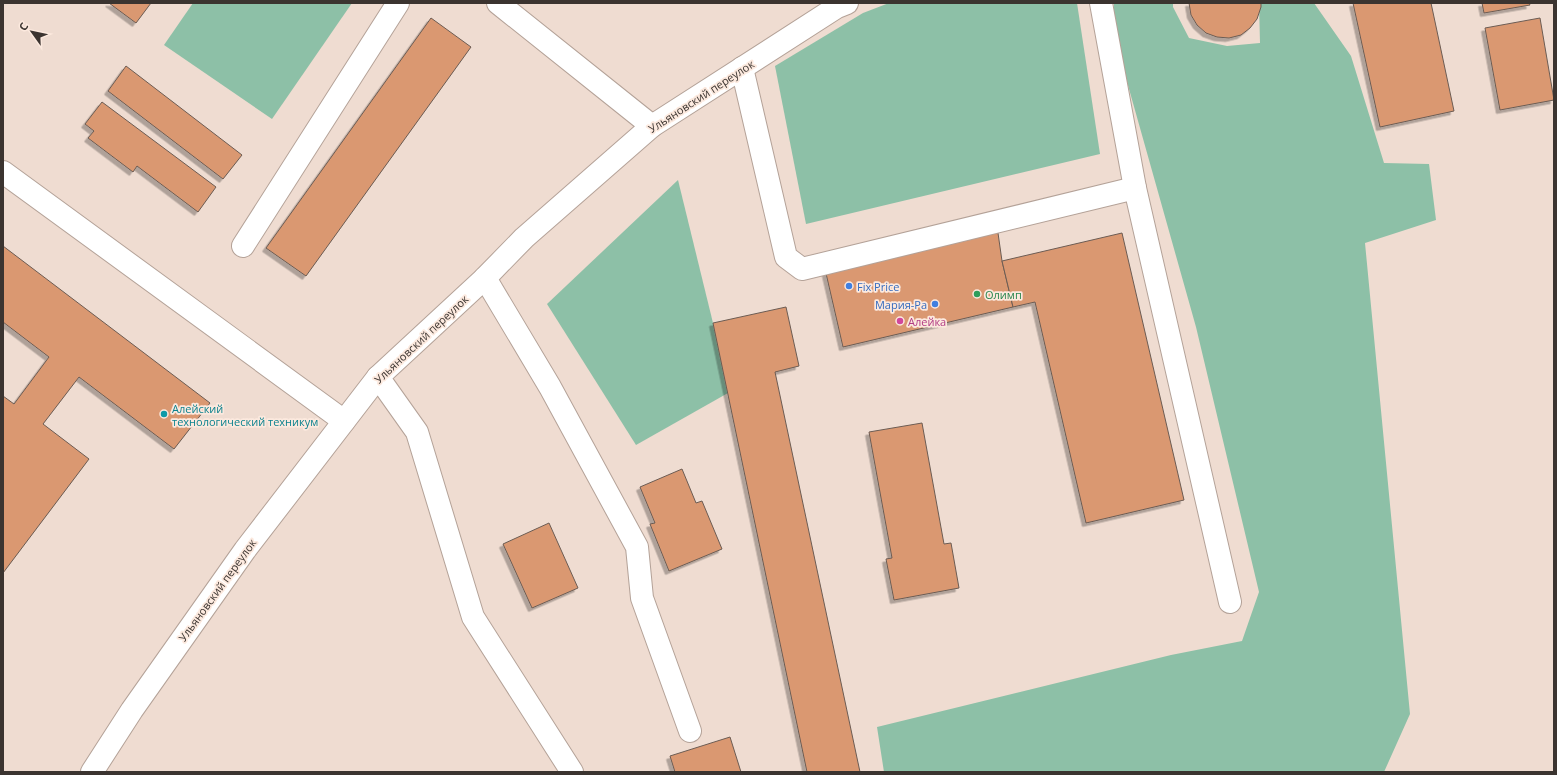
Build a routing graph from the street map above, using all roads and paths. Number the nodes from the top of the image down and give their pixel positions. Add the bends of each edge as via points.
1 (398, 3) edge
2 (498, 3) edge
3 (1101, 3) edge
4 (840, 4) edge
5 (742, 68) junction
6 (652, 126) junction
7 (3, 172) edge
8 (1135, 188) junction
9 (243, 246) dead end
10 (485, 278) junction
11 (378, 377) junction
12 (344, 421) junction
13 (1230, 602) dead end
14 (690, 731) dead end
15 (92, 772) edge
16 (572, 772) edge

1 - 9 main road
2 - 6 main road
3 - 8 main road
4 - 5 main road, Ульяновский переулок
5 - 6 main road, Ульяновский переулок
5 - 8 main road via 786,257 802,269
6 - 10 main road, Ульяновский переулок via 524,238
7 - 12 main road
8 - 13 main road
10 - 11 main road, Ульяновский переулок
10 - 14 main road via 550,387 637,546 642,598
11 - 12 main road, Ульяновский переулок
11 - 16 main road via 418,432 473,617
12 - 15 main road, Ульяновский переулок via 245,550 132,710

